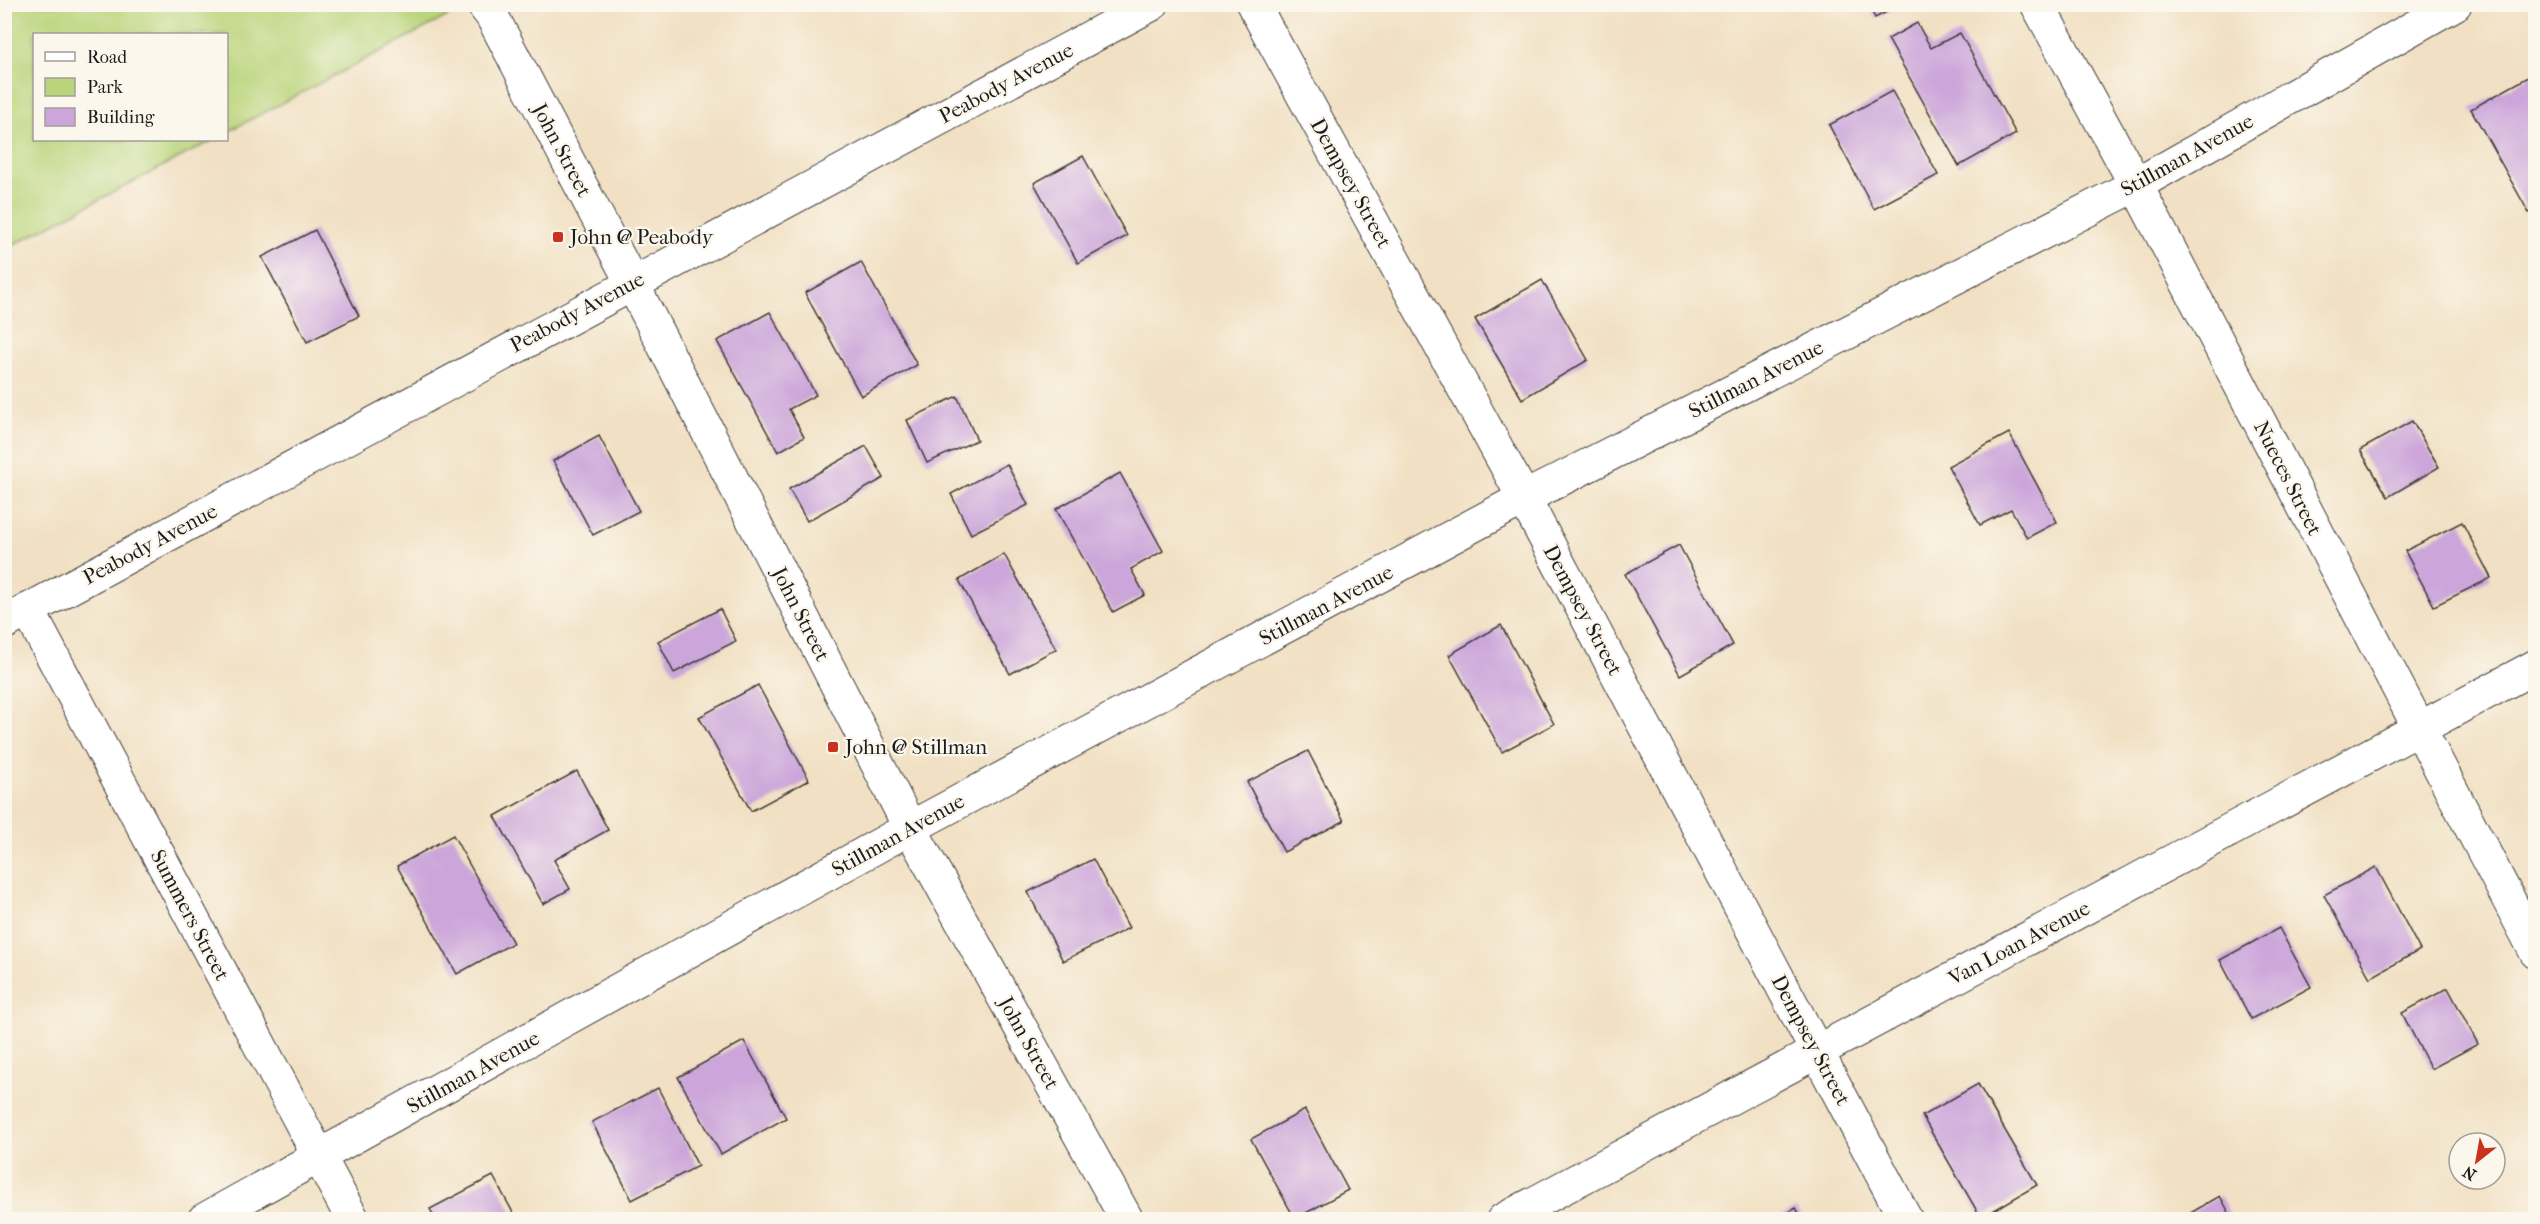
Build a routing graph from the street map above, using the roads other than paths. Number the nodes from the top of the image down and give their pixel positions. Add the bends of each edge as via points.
1 (483, 4) edge
2 (1152, 4) edge
3 (1253, 4) edge
4 (2037, 4) edge
5 (2455, 4) edge
6 (2136, 185) junction
7 (632, 283) junction
8 (1524, 498) junction
9 (16, 616) edge
10 (2535, 666) edge
11 (2418, 729) junction
12 (910, 828) junction
13 (2535, 952) edge
14 (1817, 1052) junction
15 (320, 1158) junction
16 (204, 1220) edge
17 (353, 1220) edge
18 (1127, 1220) edge
19 (1503, 1220) edge
20 (1906, 1220) edge

1 - 7 street, John Street
2 - 7 street, Peabody Avenue
3 - 8 street, Dempsey Street
4 - 6 street, Nueces Street
5 - 6 street, Stillman Avenue
6 - 8 street, Stillman Avenue
6 - 11 street, Nueces Street
7 - 9 street, Peabody Avenue
7 - 12 street, John Street
8 - 12 street, Stillman Avenue
8 - 14 street, Dempsey Street
9 - 15 street, Summers Street
10 - 11 street, Van Loan Avenue
11 - 13 street, Nueces Street
11 - 14 street, Van Loan Avenue
12 - 15 street, Stillman Avenue
12 - 18 street, John Street
14 - 19 street, Van Loan Avenue
14 - 20 street, Dempsey Street
15 - 16 street, Stillman Avenue
15 - 17 street, Summers Street

